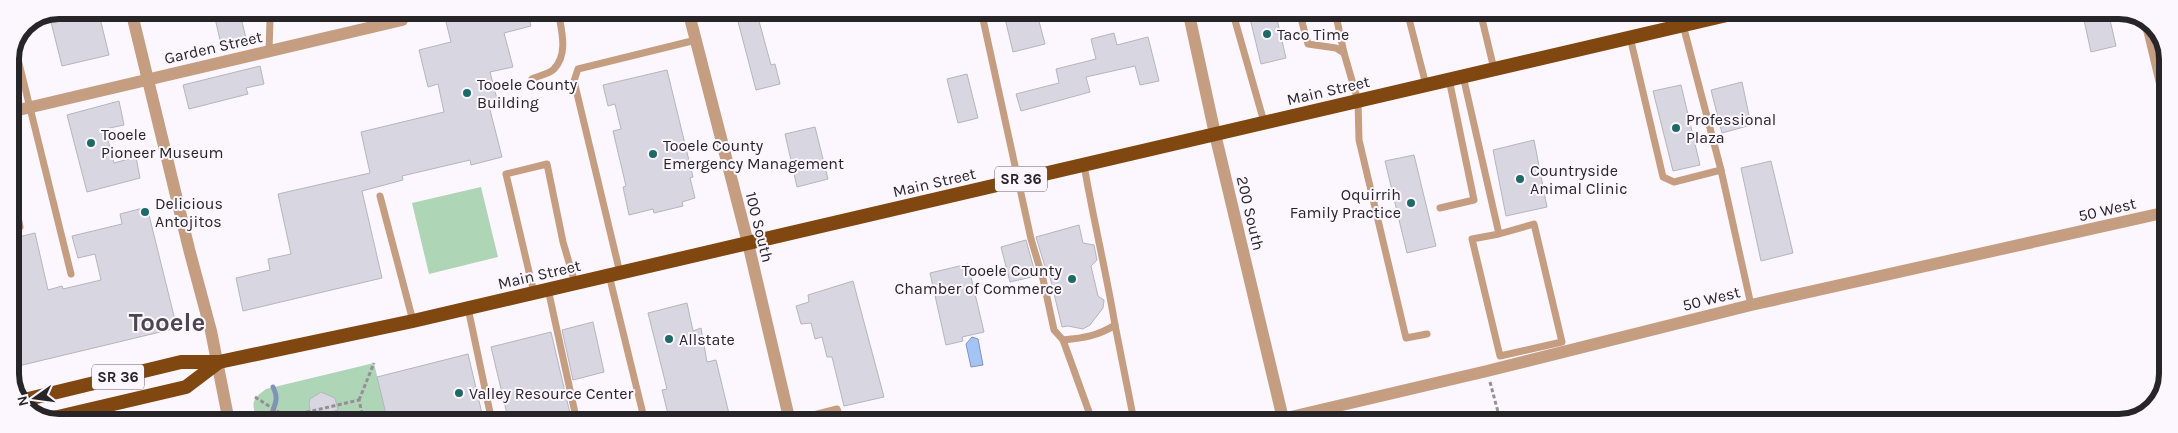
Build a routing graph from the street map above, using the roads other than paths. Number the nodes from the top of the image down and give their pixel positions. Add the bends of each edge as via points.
1 (133, 19) edge
2 (270, 19) edge
3 (386, 19) edge
4 (559, 19) edge
5 (690, 19) edge
6 (983, 19) edge
7 (1190, 19) edge
8 (1235, 19) edge
9 (1301, 19) edge
10 (1337, 19) edge
11 (1409, 19) edge
12 (1482, 19) edge
13 (1709, 19) edge
14 (1683, 25) junction
15 (2150, 34) edge
16 (1630, 37) junction
17 (696, 40) junction
18 (270, 51) junction
19 (1344, 53) junction
20 (19, 64) edge
21 (1494, 69) junction
22 (2159, 70) edge
23 (1463, 76) junction
24 (148, 79) junction
25 (532, 79) dead end
26 (1449, 80) junction
27 (1426, 85) junction
28 (1358, 101) junction
29 (29, 107) junction
30 (19, 110) edge
31 (1264, 122) junction
32 (1215, 134) junction
33 (1084, 165) junction
34 (1721, 170) junction
35 (1019, 180) junction
36 (380, 196) dead end
37 (1440, 208) dead end
38 (2159, 214) edge
39 (1499, 234) junction
40 (748, 243) junction
41 (71, 274) dead end
42 (615, 274) junction
43 (575, 283) junction
44 (548, 289) junction
45 (534, 293) junction
46 (1751, 305) junction
47 (468, 308) junction
48 (412, 321) junction
49 (1115, 325) junction
50 (1427, 334) dead end
51 (1063, 340) junction
52 (219, 362) junction
53 (28, 399) edge
54 (71, 414) edge
55 (228, 414) edge
56 (490, 414) edge
57 (574, 414) edge
58 (642, 414) edge
59 (788, 414) edge
60 (819, 414) edge
61 (839, 414) edge
62 (1090, 414) edge
63 (1133, 414) edge
64 (1281, 414) edge
65 (1312, 414) edge

1 - 24 street
2 - 18 lane
3 - 18 street, Garden Street
4 - 25 lane via 563,44 561,58 553,70
5 - 17 street, 100 South
6 - 35 lane
7 - 32 street, 200 South
8 - 31 lane
9 - 19 lane via 1308,44 1336,48
10 - 19 lane
11 - 27 lane
12 - 21 lane
13 - 14 highway, Main Street / SR 36
14 - 16 highway, Main Street / SR 36
14 - 34 lane
15 - 22 street
16 - 21 highway, Main Street / SR 36
16 - 34 lane via 1663,177 1674,182
17 - 40 street, 100 South
17 - 42 lane via 578,69 574,81
18 - 24 street, Garden Street
19 - 28 lane
20 - 29 lane
21 - 23 highway, Main Street / SR 36
23 - 26 highway, Main Street / SR 36
23 - 39 lane
24 - 29 street, Garden Street
24 - 52 street
26 - 27 highway, Main Street / SR 36
26 - 37 lane via 1474,200
27 - 28 highway, Main Street / SR 36
28 - 31 highway, Main Street / SR 36
28 - 50 lane via 1359,140 1406,338
29 - 30 street
29 - 41 lane
31 - 32 highway, Main Street / SR 36
32 - 33 highway, Main Street / SR 36
32 - 64 street, 200 South
33 - 35 highway, Main Street / SR 36
33 - 49 lane
34 - 46 lane
35 - 40 highway, Main Street / SR 36
35 - 51 lane via 1054,330
36 - 48 lane
38 - 46 street, 50 West
39 - 39 lane via 1472,239 1500,356 1562,342 1534,224
40 - 42 highway, Main Street / SR 36
40 - 59 street, 100 South
42 - 43 highway, Main Street / SR 36
42 - 58 lane
43 - 44 highway, Main Street / SR 36
43 - 45 lane via 547,164 506,174
44 - 45 highway, Main Street / SR 36
44 - 57 lane
45 - 47 highway, Main Street / SR 36
46 - 65 street, 50 West
47 - 48 highway, Main Street / SR 36
47 - 56 lane
48 - 52 highway, Main Street / SR 36
49 - 51 lane via 1103,333
49 - 63 lane
51 - 62 lane
52 - 53 highway, Main Street / SR 36 via 181,362
52 - 54 highway, Main Street / SR 36 via 186,387
52 - 55 street
60 - 61 lane via 837,409

